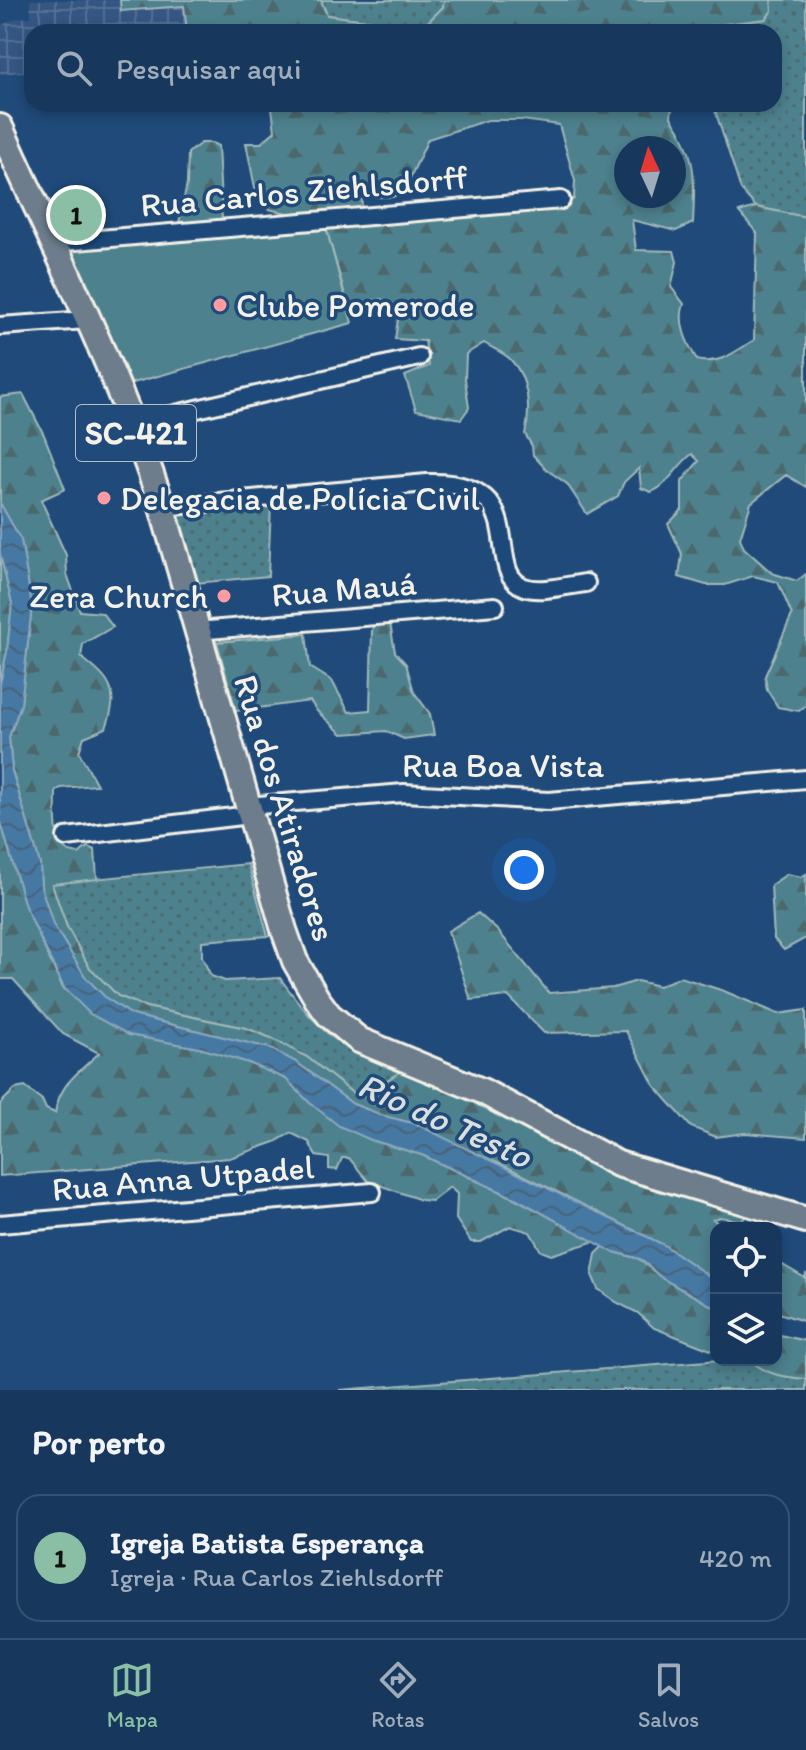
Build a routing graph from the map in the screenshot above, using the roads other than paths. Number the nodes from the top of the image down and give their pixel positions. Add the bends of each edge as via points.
1 (0, 127) edge
2 (7, 158) edge
3 (561, 200) dead end
4 (52, 243) junction
5 (87, 320) junction
6 (0, 326) edge
7 (419, 357) dead end
8 (133, 424) junction
9 (162, 507) junction
10 (586, 583) dead end
11 (495, 606) dead end
12 (197, 631) junction
13 (806, 779) edge
14 (249, 810) junction
15 (66, 837) dead end
16 (372, 1192) dead end
17 (806, 1220) edge
18 (0, 1224) edge

1 - 2 main road, Rua dos Atiradores / SC-421
2 - 4 main road, Rua dos Atiradores / SC-421
3 - 4 street, Rua Carlos Ziehlsdorff
4 - 5 main road, Rua dos Atiradores / SC-421
5 - 6 street
5 - 8 main road, Rua dos Atiradores / SC-421
7 - 8 street
8 - 9 main road, Rua dos Atiradores / SC-421
9 - 10 street via 456,483 489,502 501,525 507,566 515,581 535,588
9 - 12 main road, Rua dos Atiradores / SC-421
11 - 12 street, Rua Mauá
12 - 14 main road, Rua dos Atiradores / SC-421
13 - 14 street, Rua Boa Vista via 549,801 404,793
14 - 15 street, Rua Boa Vista
14 - 17 main road, Rua dos Atiradores / SC-421 via 295,961 317,999 345,1030 378,1050 482,1091 618,1164
16 - 18 street, Rua Anna Utpadel

